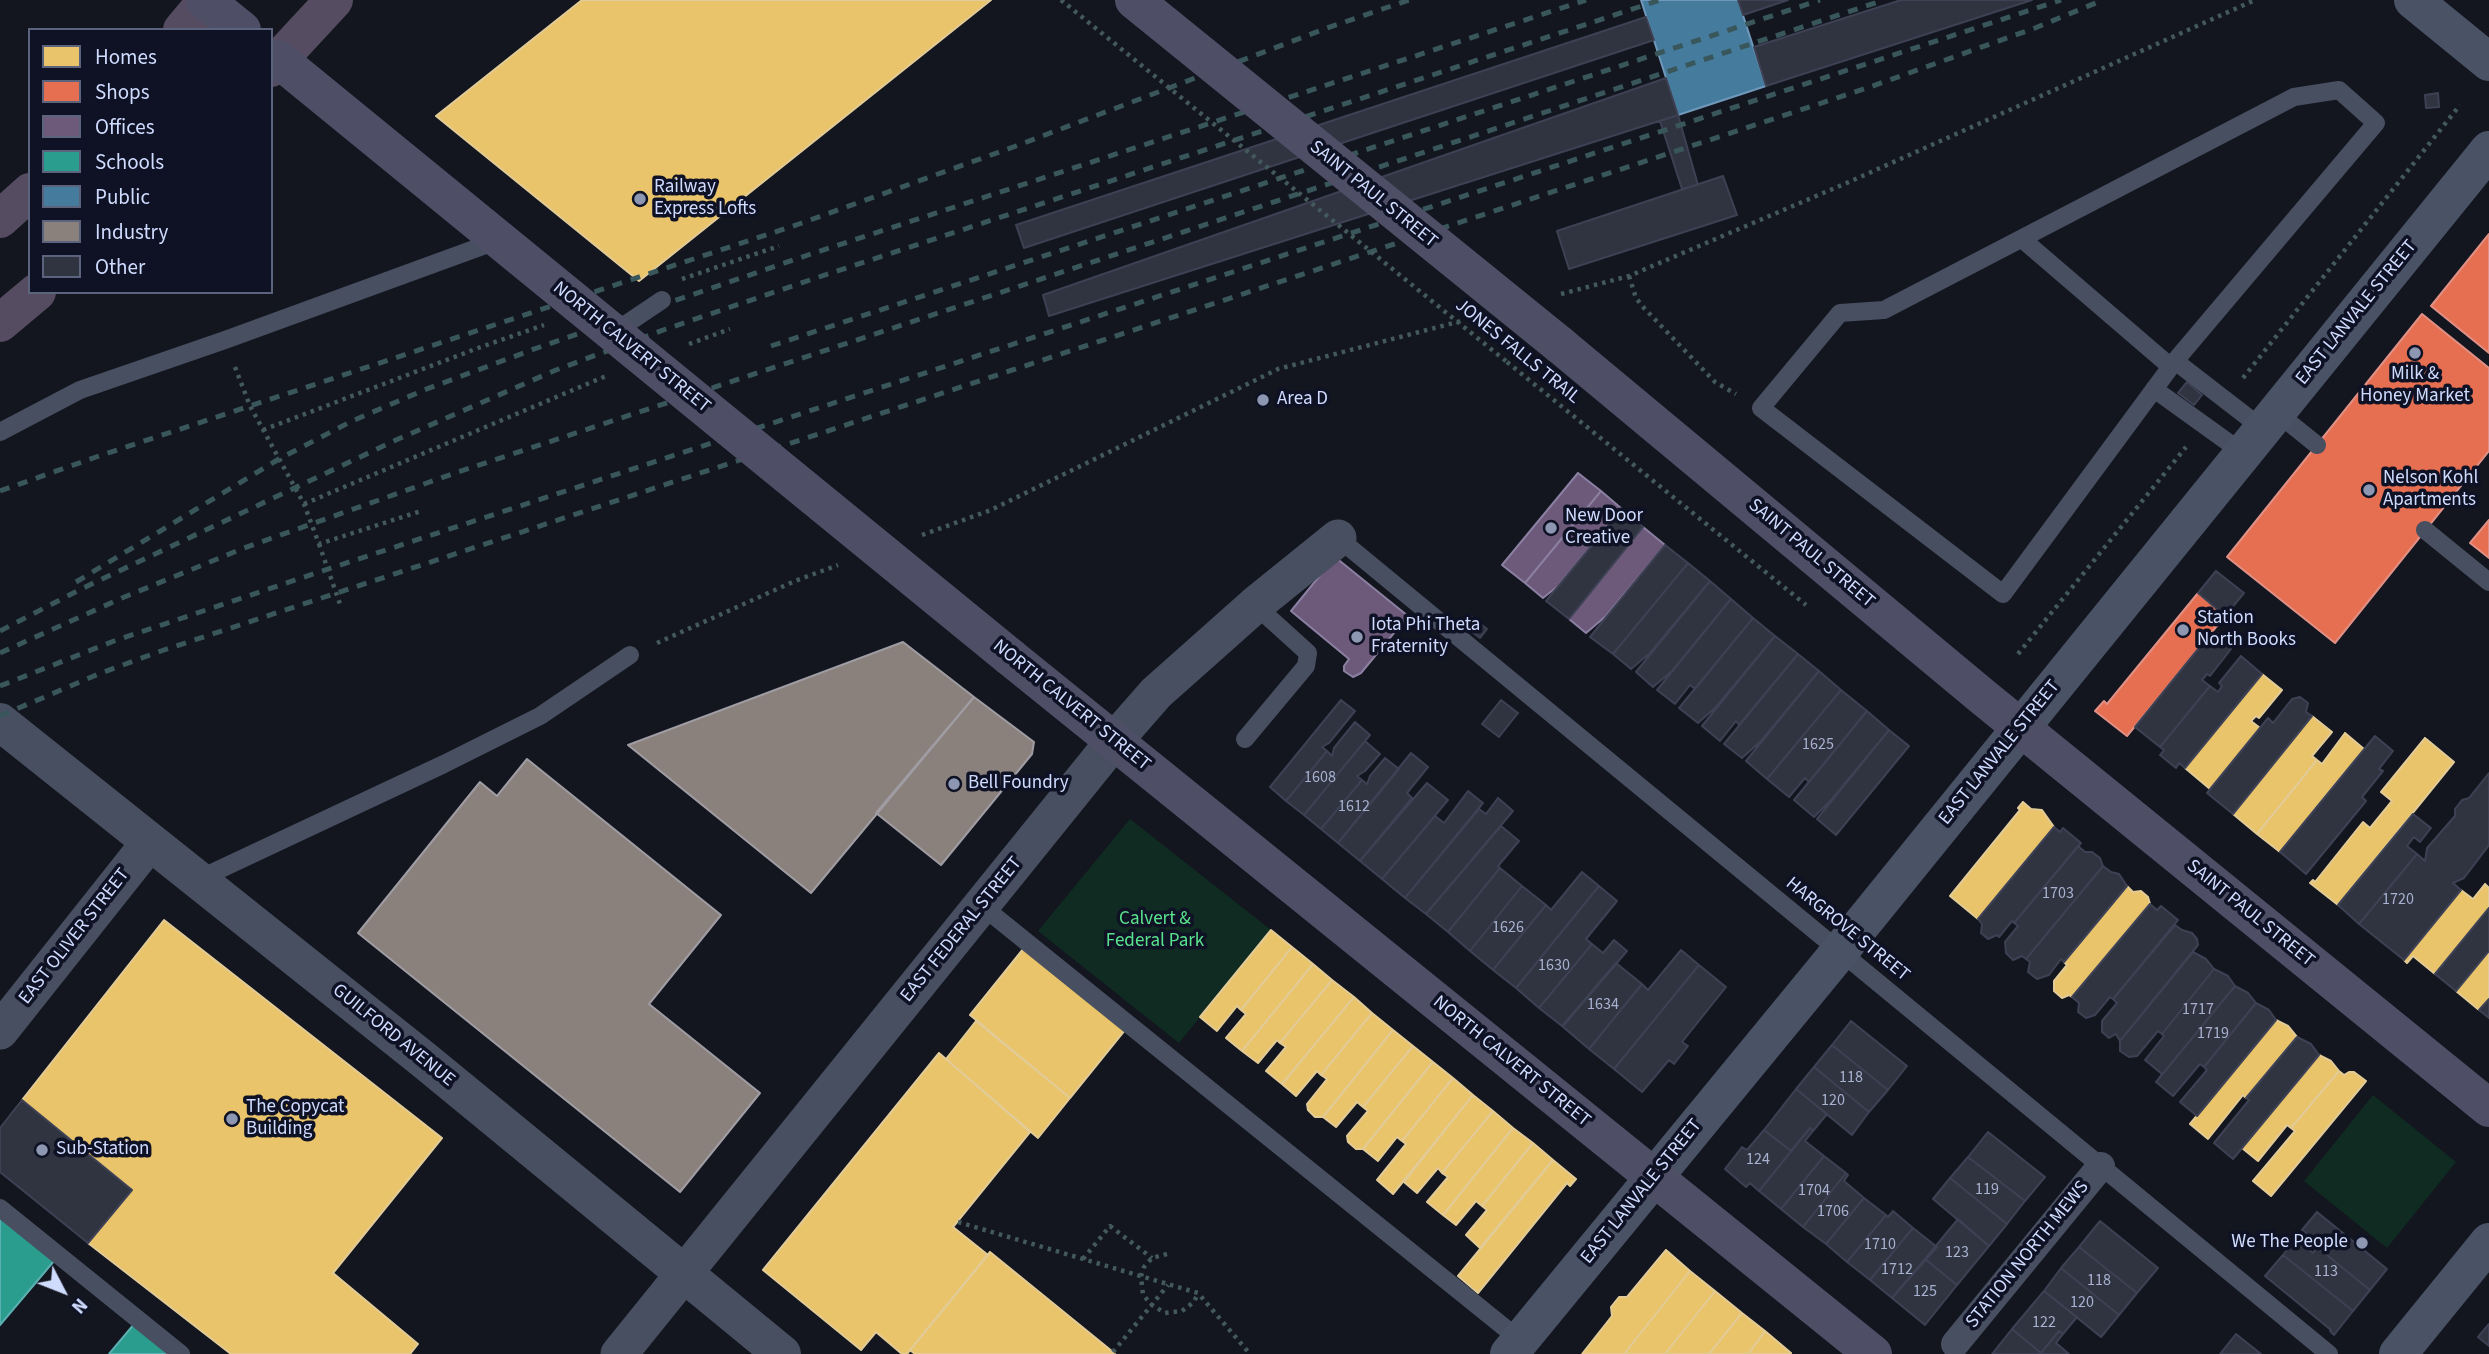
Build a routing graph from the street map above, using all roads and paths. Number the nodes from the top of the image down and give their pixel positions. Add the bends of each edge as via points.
1 (206, 0) edge
2 (334, 0) edge
3 (1061, 0) edge
4 (1134, 0) edge
5 (2255, 0) edge
6 (2413, 0) edge
7 (184, 28) edge
8 (240, 28) edge
9 (273, 56) edge
10 (2489, 62) edge
11 (273, 66) edge
12 (2489, 150) edge
13 (28, 193) edge
14 (0, 219) edge
15 (519, 232) dead end
16 (2022, 239) junction
17 (779, 246) dead end
18 (1629, 276) junction
19 (674, 282) dead end
20 (35, 294) edge
21 (1548, 298) dead end
22 (662, 300) dead end
23 (1467, 319) dead end
24 (556, 321) dead end
25 (0, 323) edge
26 (730, 329) dead end
27 (613, 333) junction
28 (225, 340) junction
29 (681, 347) dead end
30 (2173, 364) junction
31 (608, 375) dead end
32 (1715, 382) dead end
33 (2154, 389) junction
34 (263, 430) junction
35 (0, 432) edge
36 (2261, 432) junction
37 (2317, 445) dead end
38 (304, 504) junction
39 (421, 511) dead end
40 (2425, 530) dead end
41 (913, 538) dead end
42 (1338, 538) joint
43 (319, 544) junction
44 (847, 562) dead end
45 (2489, 582) edge
46 (340, 604) dead end
47 (1255, 605) junction
48 (1806, 605) dead end
49 (631, 655) joint
50 (0, 722) edge
51 (2021, 728) junction
52 (1245, 738) dead end
53 (1114, 741) junction
54 (138, 833) junction
55 (197, 880) junction
56 (982, 906) junction
57 (1840, 951) junction
58 (0, 1031) edge
59 (2489, 1108) edge
60 (2101, 1166) junction
61 (1654, 1177) junction
62 (0, 1208) edge
63 (958, 1222) dead end
64 (2489, 1242) edge
65 (1167, 1254) dead end
66 (1152, 1258) junction
67 (1083, 1259) junction
68 (684, 1274) junction
69 (1141, 1276) junction
70 (1169, 1285) junction
71 (1198, 1293) junction
72 (1152, 1305) junction
73 (1955, 1344) dead end
74 (1514, 1347) edge
75 (1113, 1352) dead end
76 (181, 1354) edge
77 (619, 1354) edge
78 (782, 1354) edge
79 (1250, 1354) edge
80 (1873, 1354) edge
81 (2329, 1354) edge
82 (2398, 1354) edge

1 - 7 highway
1 - 8 main road, bridge
2 - 11 highway
3 - 48 path, JONES FALLS TRAIL, bridge
4 - 51 main road, SAINT PAUL STREET, bridge via 1560,345
5 - 18 path
6 - 10 main road
9 - 27 main road, NORTH CALVERT STREET, bridge
12 - 36 main road, EAST LANVALE STREET
13 - 14 highway
15 - 28 lane
16 - 30 lane
16 - 30 lane via 2294,97 2339,90 2376,123
16 - 33 lane via 1884,310 1840,313 1761,408 2003,594
17 - 19 path
18 - 21 path
18 - 32 path via 1644,308
20 - 25 highway
22 - 27 lane, bridge
23 - 41 path via 1278,369 991,510
24 - 34 path
26 - 29 path
27 - 53 main road, NORTH CALVERT STREET, bridge
28 - 34 path
28 - 35 lane via 80,390
30 - 33 lane
30 - 36 lane
31 - 38 path
33 - 36 lane
34 - 38 path
36 - 37 lane
36 - 51 main road, EAST LANVALE STREET
38 - 43 path
39 - 43 path
40 - 45 lane
42 - 47 street, EAST FEDERAL STREET
42 - 57 lane, HARGROVE STREET
43 - 46 path
44 - 49 path
47 - 52 lane via 1308,653 1306,666
47 - 53 street, EAST FEDERAL STREET via 1156,693
49 - 55 lane via 540,716
50 - 54 street, GUILFORD AVENUE
51 - 57 main road, EAST LANVALE STREET
51 - 59 main road, SAINT PAUL STREET
53 - 56 street, EAST FEDERAL STREET
53 - 61 main road, NORTH CALVERT STREET
54 - 55 street, GUILFORD AVENUE
54 - 58 street, EAST OLIVER STREET
55 - 68 street, GUILFORD AVENUE
56 - 68 street, EAST FEDERAL STREET
56 - 74 lane
57 - 60 lane, HARGROVE STREET
57 - 61 main road, EAST LANVALE STREET
60 - 73 street, STATION NORTH MEWS
60 - 81 lane, HARGROVE STREET
61 - 74 main road, EAST LANVALE STREET
61 - 80 main road, NORTH CALVERT STREET
62 - 76 lane
63 - 67 path
64 - 82 main road
65 - 66 path
66 - 67 path via 1110,1226
66 - 69 path
67 - 69 path
68 - 77 street, EAST FEDERAL STREET
68 - 78 street, GUILFORD AVENUE
69 - 70 path
69 - 72 path via 1143,1295
70 - 71 path
70 - 72 path
71 - 72 path via 1182,1311 1165,1313
71 - 79 path
72 - 75 path

